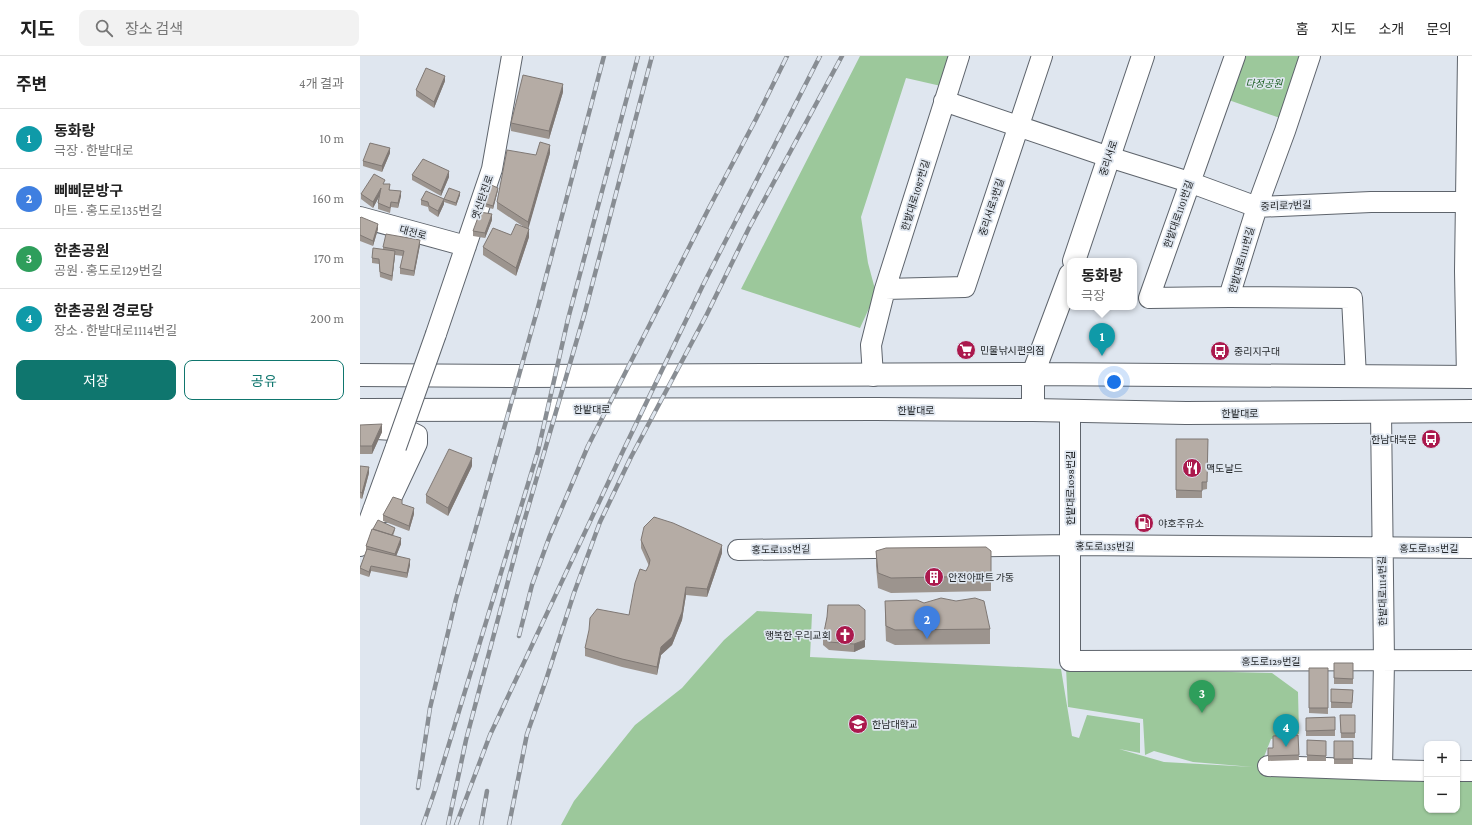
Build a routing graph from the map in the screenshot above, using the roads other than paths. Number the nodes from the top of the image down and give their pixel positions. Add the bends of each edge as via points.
1 (512, 56) edge
2 (959, 56) edge
3 (1042, 56) edge
4 (1143, 56) edge
5 (1234, 56) edge
6 (1310, 56) edge
7 (1468, 56) edge
8 (944, 101) junction
9 (1018, 127) junction
10 (1109, 157) junction
11 (1189, 182) junction
12 (1469, 202) edge
13 (1257, 207) junction
14 (360, 217) edge
15 (466, 246) junction
16 (1075, 258) edge
17 (1067, 282) edge
18 (885, 289) junction
19 (1229, 297) junction
20 (1034, 374) junction
21 (360, 375) edge
22 (873, 376) junction
23 (1356, 378) junction
24 (1469, 378) edge
25 (360, 410) edge
26 (1033, 410) junction
27 (1472, 411) edge
28 (1070, 412) junction
29 (1381, 412) junction
30 (360, 428) edge
31 (373, 510) junction
32 (1071, 545) junction
33 (360, 546) edge
34 (1382, 548) junction
35 (1472, 548) edge
36 (738, 550) dead end
37 (1472, 660) edge
38 (1070, 661) joint
39 (1384, 661) junction
40 (1268, 766) dead end
41 (1382, 770) junction
42 (1424, 770) edge
43 (1460, 771) edge
44 (1472, 771) edge

1 - 15 street, 옛신탄진로 via 492,169
2 - 8 street, 한밭대로1087번길
3 - 9 street, 중리서로3번길
4 - 10 main road, 중리서로
5 - 11 street, 한밭대로1101번길
6 - 13 street, 한밭대로1111번길
7 - 12 street
8 - 9 street
8 - 18 street, 한밭대로1087번길
9 - 10 street
9 - 18 street, 중리서로3번길 via 965,287
10 - 11 street, 중리로7번길
10 - 16 main road, 중리서로
11 - 13 street, 중리로7번길
11 - 19 street, 한밭대로1101번길 via 1149,298
12 - 13 street, 중리로7번길 via 1370,202
12 - 24 street via 1465,271
13 - 19 street, 한밭대로1111번길
14 - 15 street, 대전로
15 - 31 street, 옛신탄진로, bridge
17 - 20 main road
18 - 22 street, 한밭대로1087번길 via 871,345
19 - 23 street, 한밭대로1111번길 via 1352,298
20 - 22 main road
20 - 23 main road
20 - 26 main road
21 - 22 main road
23 - 24 main road
25 - 26 main road, 한밭대로
26 - 28 main road, 한밭대로
27 - 29 main road, 한밭대로
28 - 29 main road, 한밭대로
28 - 32 street, 한밭대로1098번길
29 - 34 street, 한밭대로1114번길
30 - 31 street via 409,431 417,435 417,443 384,512
31 - 33 street
32 - 34 street, 홍도로135번길
32 - 36 street, 홍도로135번길
32 - 38 street, 한밭대로1098번길
34 - 35 street, 홍도로135번길
34 - 39 street, 한밭대로1114번길
37 - 39 street, 홍도로129번길
38 - 39 street, 홍도로129번길
39 - 41 street, 한밭대로1114번길
40 - 41 street
41 - 42 street
43 - 44 street

